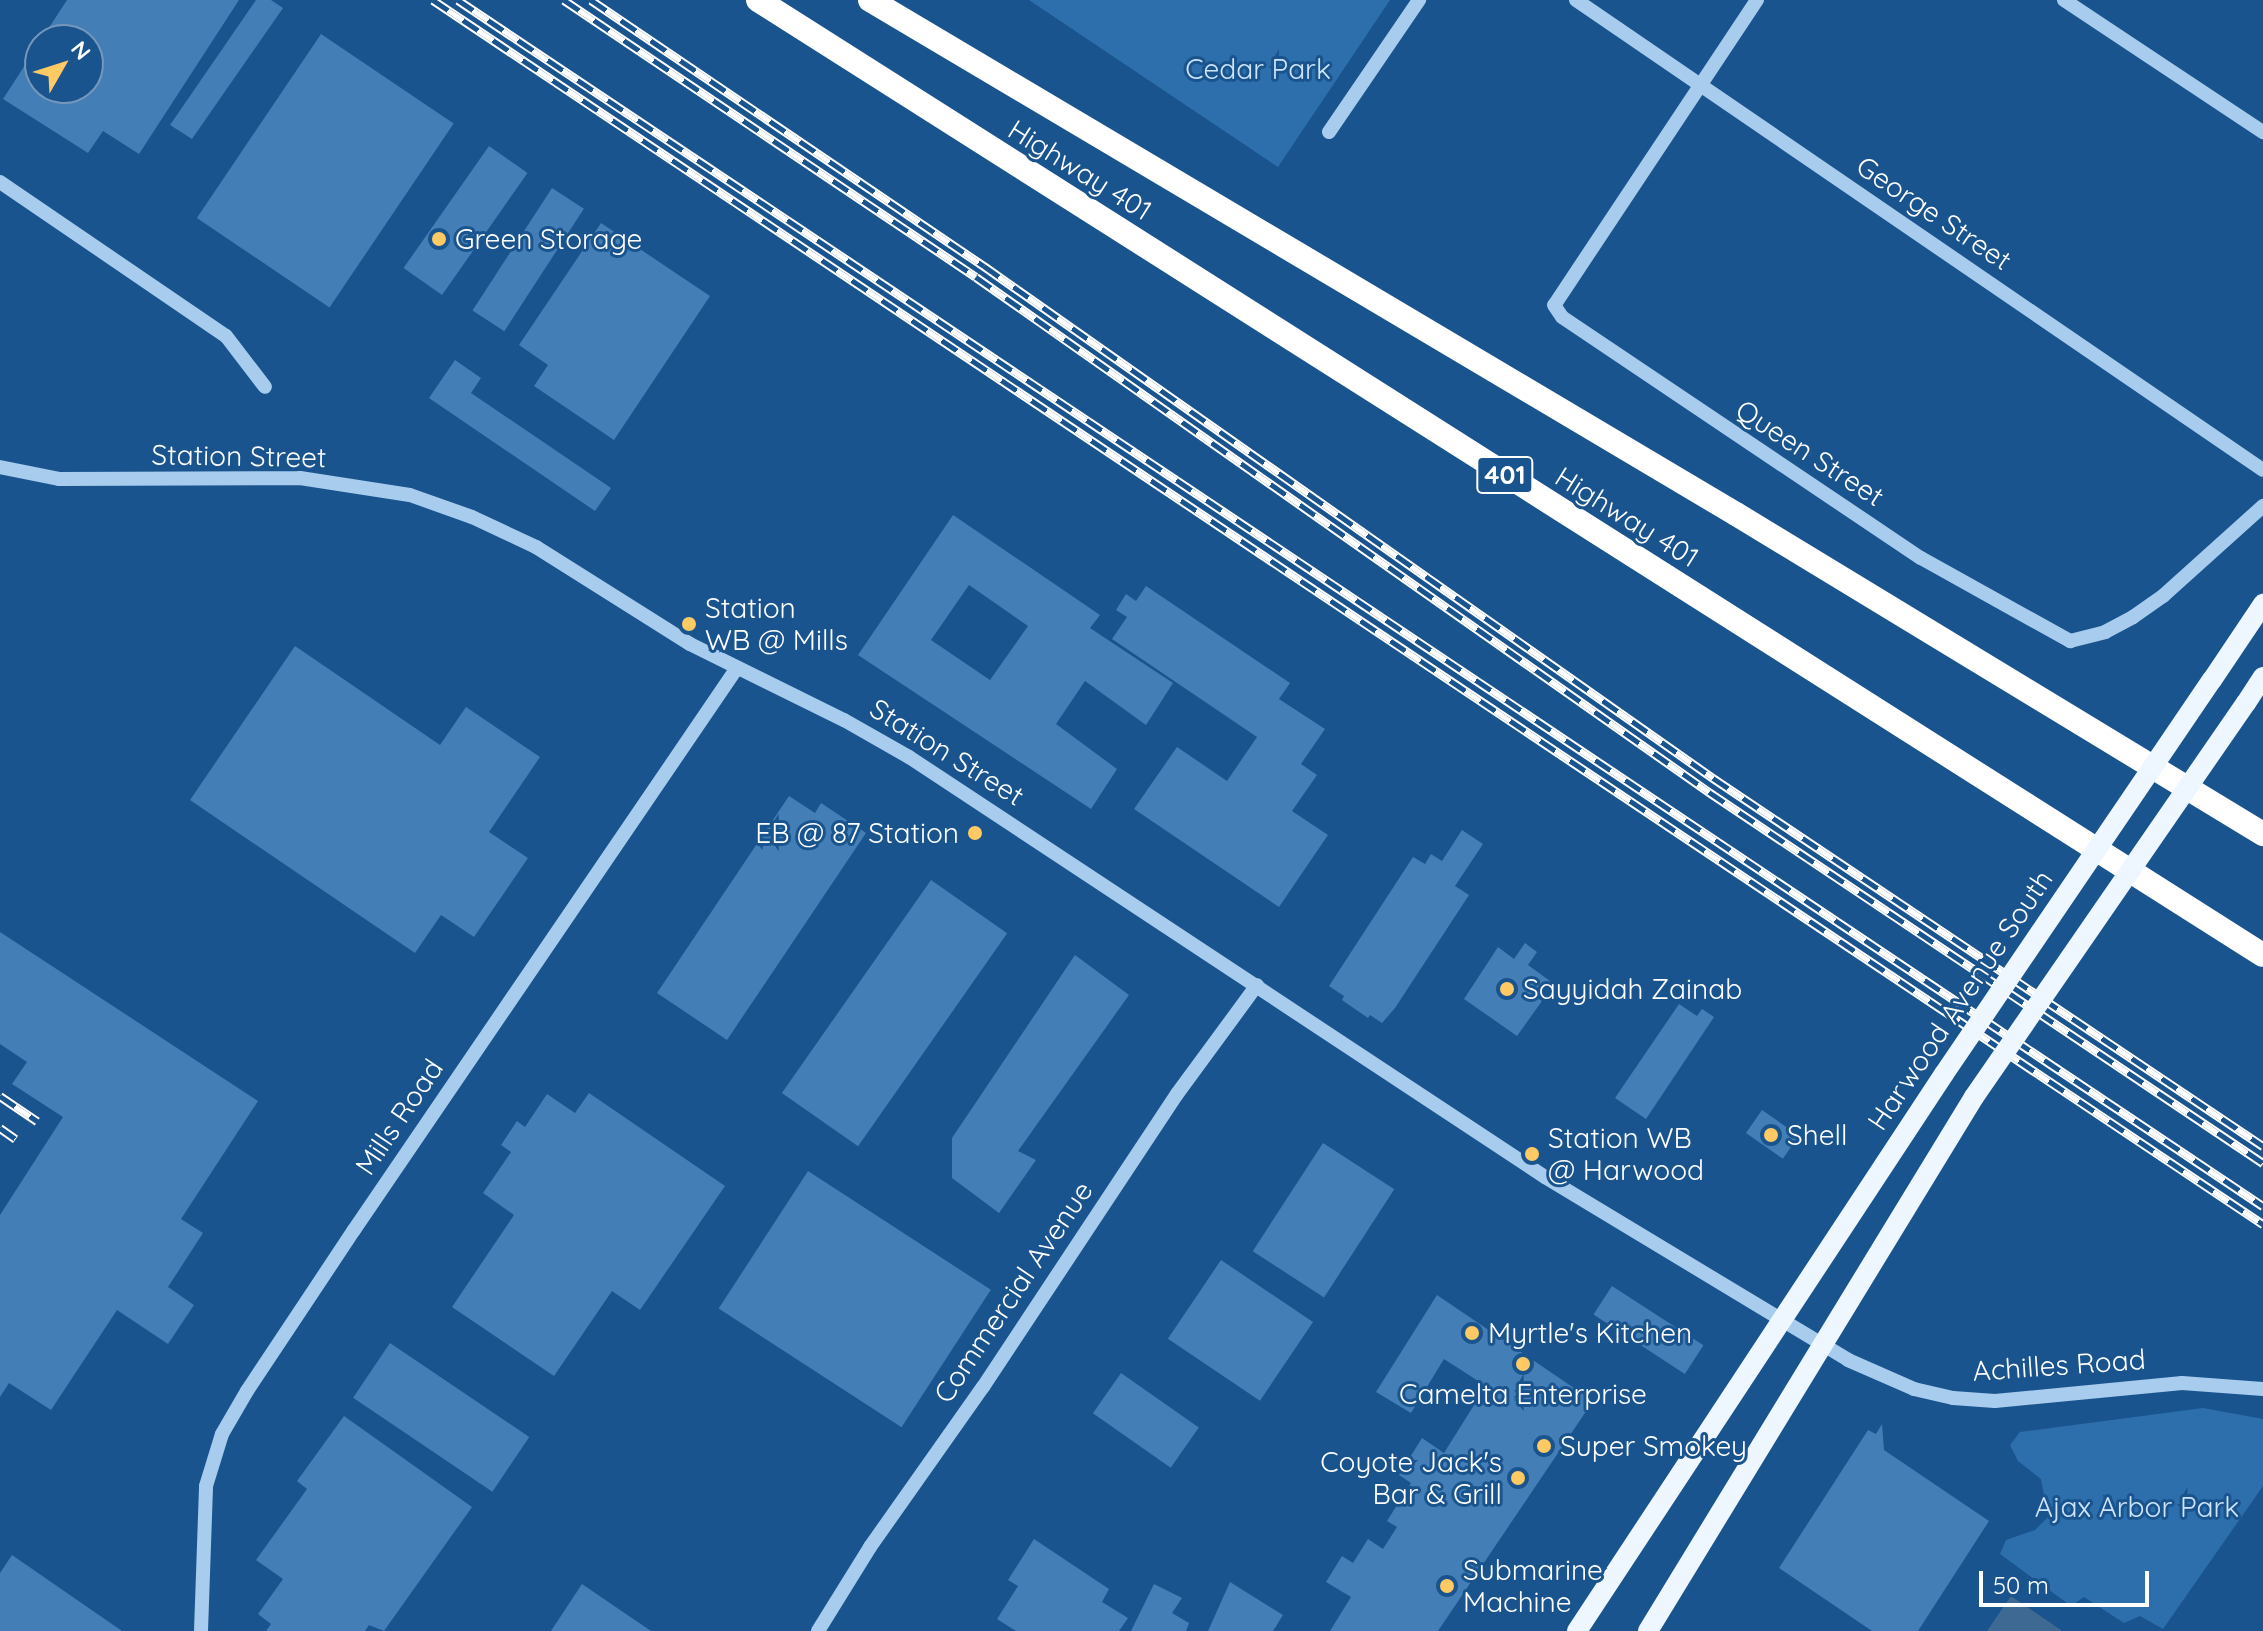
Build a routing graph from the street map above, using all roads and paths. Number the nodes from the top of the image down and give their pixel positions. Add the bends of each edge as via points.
1 (758, 0) edge
2 (870, 0) edge
3 (1419, 0) edge
4 (1576, 0) edge
5 (1757, 0) edge
6 (2064, 0) edge
7 (1699, 85) junction
8 (1329, 132) dead end
9 (2263, 132) edge
10 (0, 182) edge
11 (265, 387) dead end
12 (0, 467) edge
13 (2263, 470) edge
14 (2263, 506) edge
15 (2263, 604) edge
16 (737, 668) junction
17 (2263, 677) edge
18 (2263, 834) edge
19 (2260, 954) edge
20 (1257, 985) junction
21 (1780, 1321) junction
22 (1820, 1345) junction
23 (2263, 1389) edge
24 (201, 1631) edge
25 (818, 1631) edge
26 (1577, 1631) edge
27 (1648, 1631) edge

1 - 19 highway, Highway 401 / 401
2 - 18 highway, Highway 401
3 - 8 street
4 - 7 street, George Street
5 - 7 street
6 - 9 street
7 - 13 street, George Street
7 - 14 street, Queen Street via 1554,305 1575,329 1921,558 2070,641 2105,632 2133,617
10 - 11 street via 226,336
12 - 16 street, Station Street via 59,479 300,478 410,495 536,547
15 - 21 main road, Harwood Avenue South, bridge
16 - 20 street, Station Street via 909,757
16 - 24 street, Mills Road via 362,1217 222,1434 206,1486
17 - 22 main road, bridge via 1974,1097
20 - 21 street, Station Street via 1545,1177
20 - 25 street, Commercial Avenue via 1177,1094
21 - 22 street, Achilles Road
21 - 26 main road, Harwood Avenue South
22 - 23 street, Achilles Road via 1914,1389 1953,1398 1995,1401 2182,1383
22 - 27 main road

